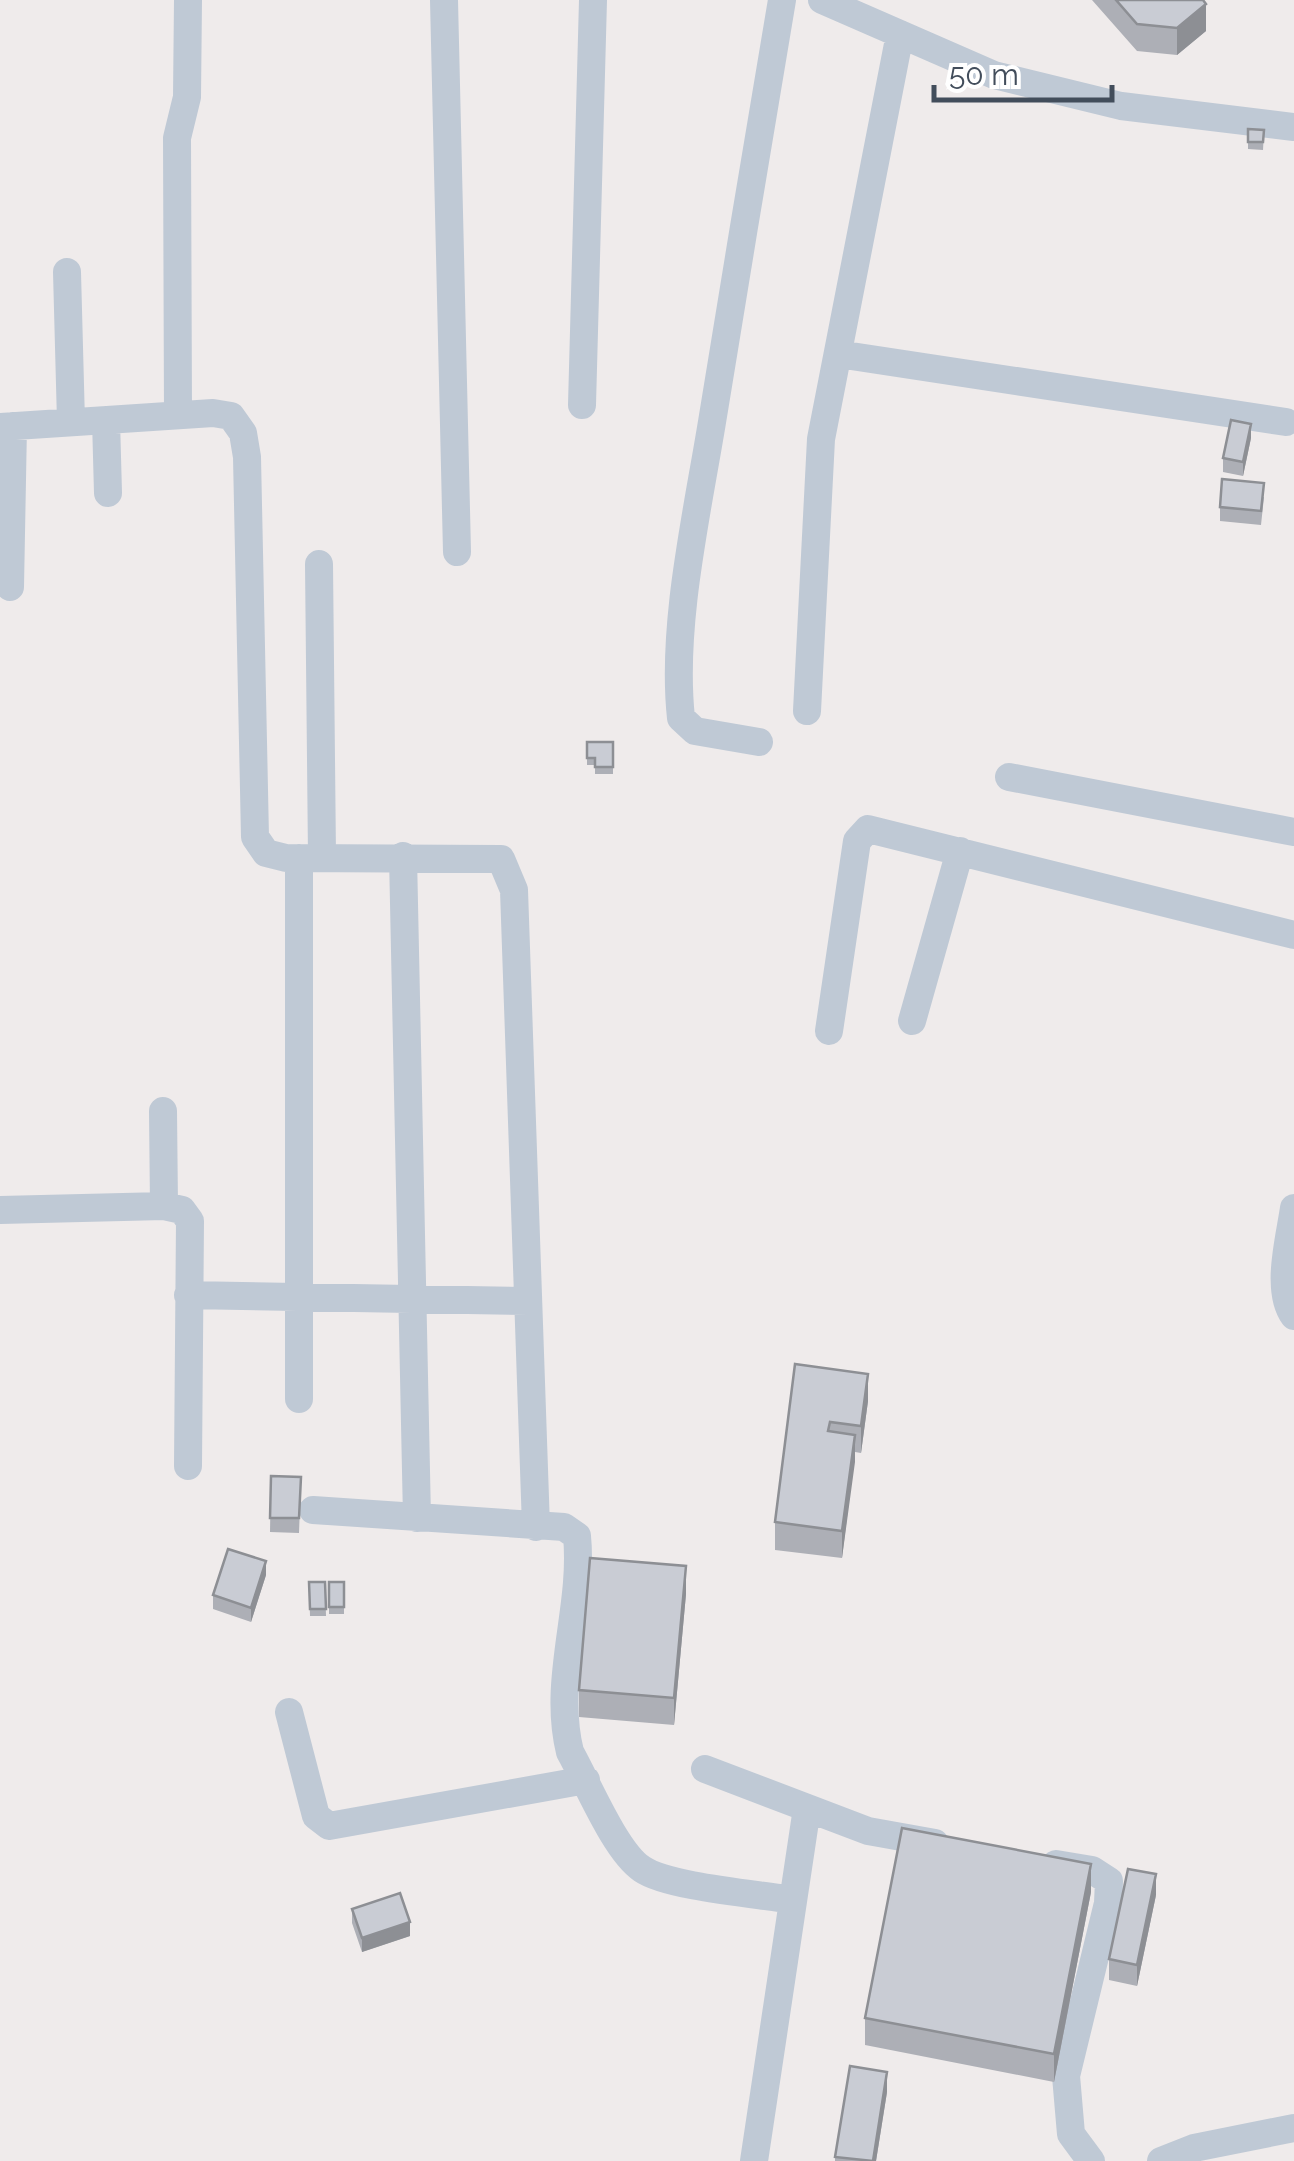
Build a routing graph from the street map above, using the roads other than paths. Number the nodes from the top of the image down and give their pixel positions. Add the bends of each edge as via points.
1 (188, 0) edge
2 (444, 0) edge
3 (594, 0) edge
4 (782, 0) edge
5 (822, 0) edge
6 (900, 34) junction
7 (1294, 127) edge
8 (68, 272) dead end
9 (838, 354) junction
10 (582, 406) dead end
11 (178, 415) junction
12 (106, 420) junction
13 (72, 422) junction
14 (1286, 422) dead end
15 (7, 426) edge
16 (108, 494) dead end
17 (458, 552) dead end
18 (319, 564) dead end
19 (10, 587) dead end
20 (806, 711) dead end
21 (759, 742) dead end
22 (1009, 777) dead end
23 (1294, 832) edge
24 (960, 852) junction
25 (403, 856) junction
26 (311, 858) junction
27 (1294, 935) edge
28 (912, 1021) dead end
29 (829, 1031) dead end
30 (163, 1110) dead end
31 (164, 1206) junction
32 (1294, 1208) edge
33 (0, 1210) edge
34 (188, 1295) junction
35 (299, 1296) junction
36 (412, 1296) junction
37 (528, 1301) junction
38 (1294, 1316) edge
39 (299, 1399) dead end
40 (188, 1466) dead end
41 (313, 1510) dead end
42 (417, 1518) junction
43 (536, 1527) junction
44 (289, 1712) dead end
45 (705, 1769) dead end
46 (586, 1780) junction
47 (807, 1808) junction
48 (961, 1847) edge
49 (1036, 1860) edge
50 (793, 1900) junction
51 (1294, 2128) edge
52 (754, 2161) edge
53 (1091, 2161) edge
54 (1161, 2161) edge

1 - 11 street via 187,96 177,138
2 - 17 street
3 - 10 street
4 - 21 street via 704,470 679,700 681,718 695,730
5 - 6 street
6 - 7 street via 994,75 1121,106
6 - 9 street
8 - 13 street
9 - 14 street
9 - 20 street via 821,439
11 - 12 street
11 - 26 street via 231,416 243,433 255,836 266,854
12 - 13 street
12 - 16 street
13 - 15 street
15 - 19 street
18 - 26 street
22 - 23 street
24 - 27 street
24 - 28 street
24 - 29 street via 868,829 860,834
25 - 26 street
25 - 36 street
25 - 37 street via 501,859 510,871
26 - 35 street
30 - 31 street
31 - 33 street
31 - 34 street via 182,1210 190,1221
32 - 38 street via 1287,1306
34 - 35 street
34 - 40 street
35 - 36 street
35 - 39 street
36 - 37 street
36 - 42 street
37 - 43 street
41 - 42 street
42 - 43 street
43 - 46 street via 564,1527 577,1536 580,1563 562,1708 570,1752
44 - 46 street via 316,1816 329,1826
45 - 47 street
46 - 50 street via 628,1856 644,1871
47 - 48 street via 868,1831
47 - 50 street
49 - 53 street via 1092,1870 1109,1881 1066,2076 1071,2134
50 - 52 street
51 - 54 street

